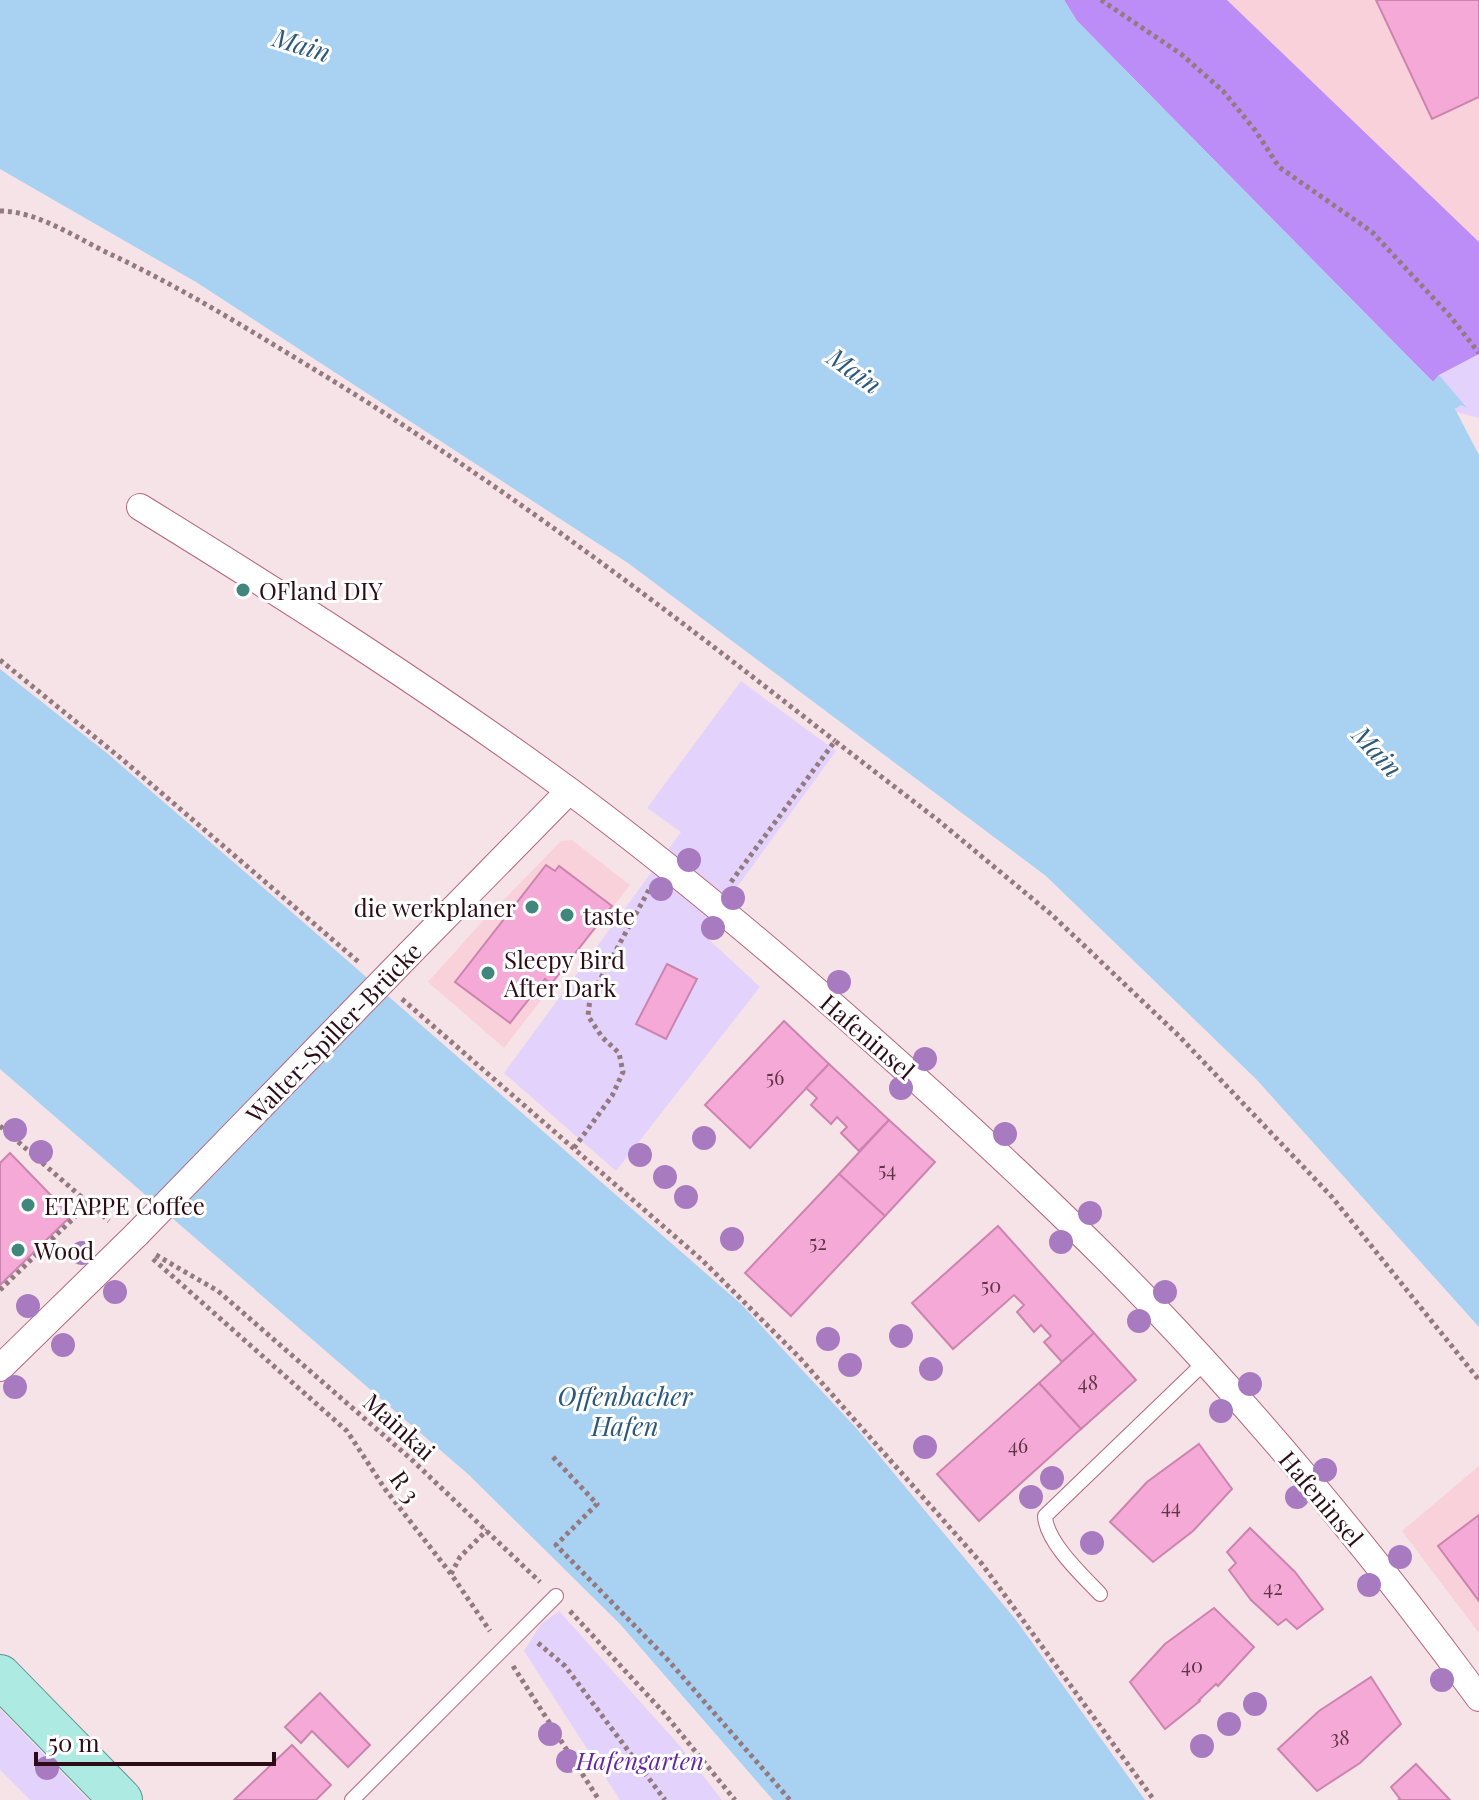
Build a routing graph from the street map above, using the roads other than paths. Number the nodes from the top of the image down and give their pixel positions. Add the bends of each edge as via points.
1 (140, 507) dead end
2 (569, 791) junction
3 (1205, 1362) junction
4 (0, 1368) edge
5 (1100, 1594) dead end
6 (556, 1596) road end
7 (0, 1676) edge
8 (1479, 1698) edge
9 (121, 1800) edge
10 (352, 1800) edge

1 - 2 street, Hafeninsel via 284,596
2 - 3 street, Hafeninsel via 714,905 938,1097
2 - 4 street, Walter-Spiller-Brücke, bridge
3 - 5 lane via 1045,1516 1050,1533
3 - 8 street, Hafeninsel via 1330,1504
6 - 10 lane
7 - 9 main road

